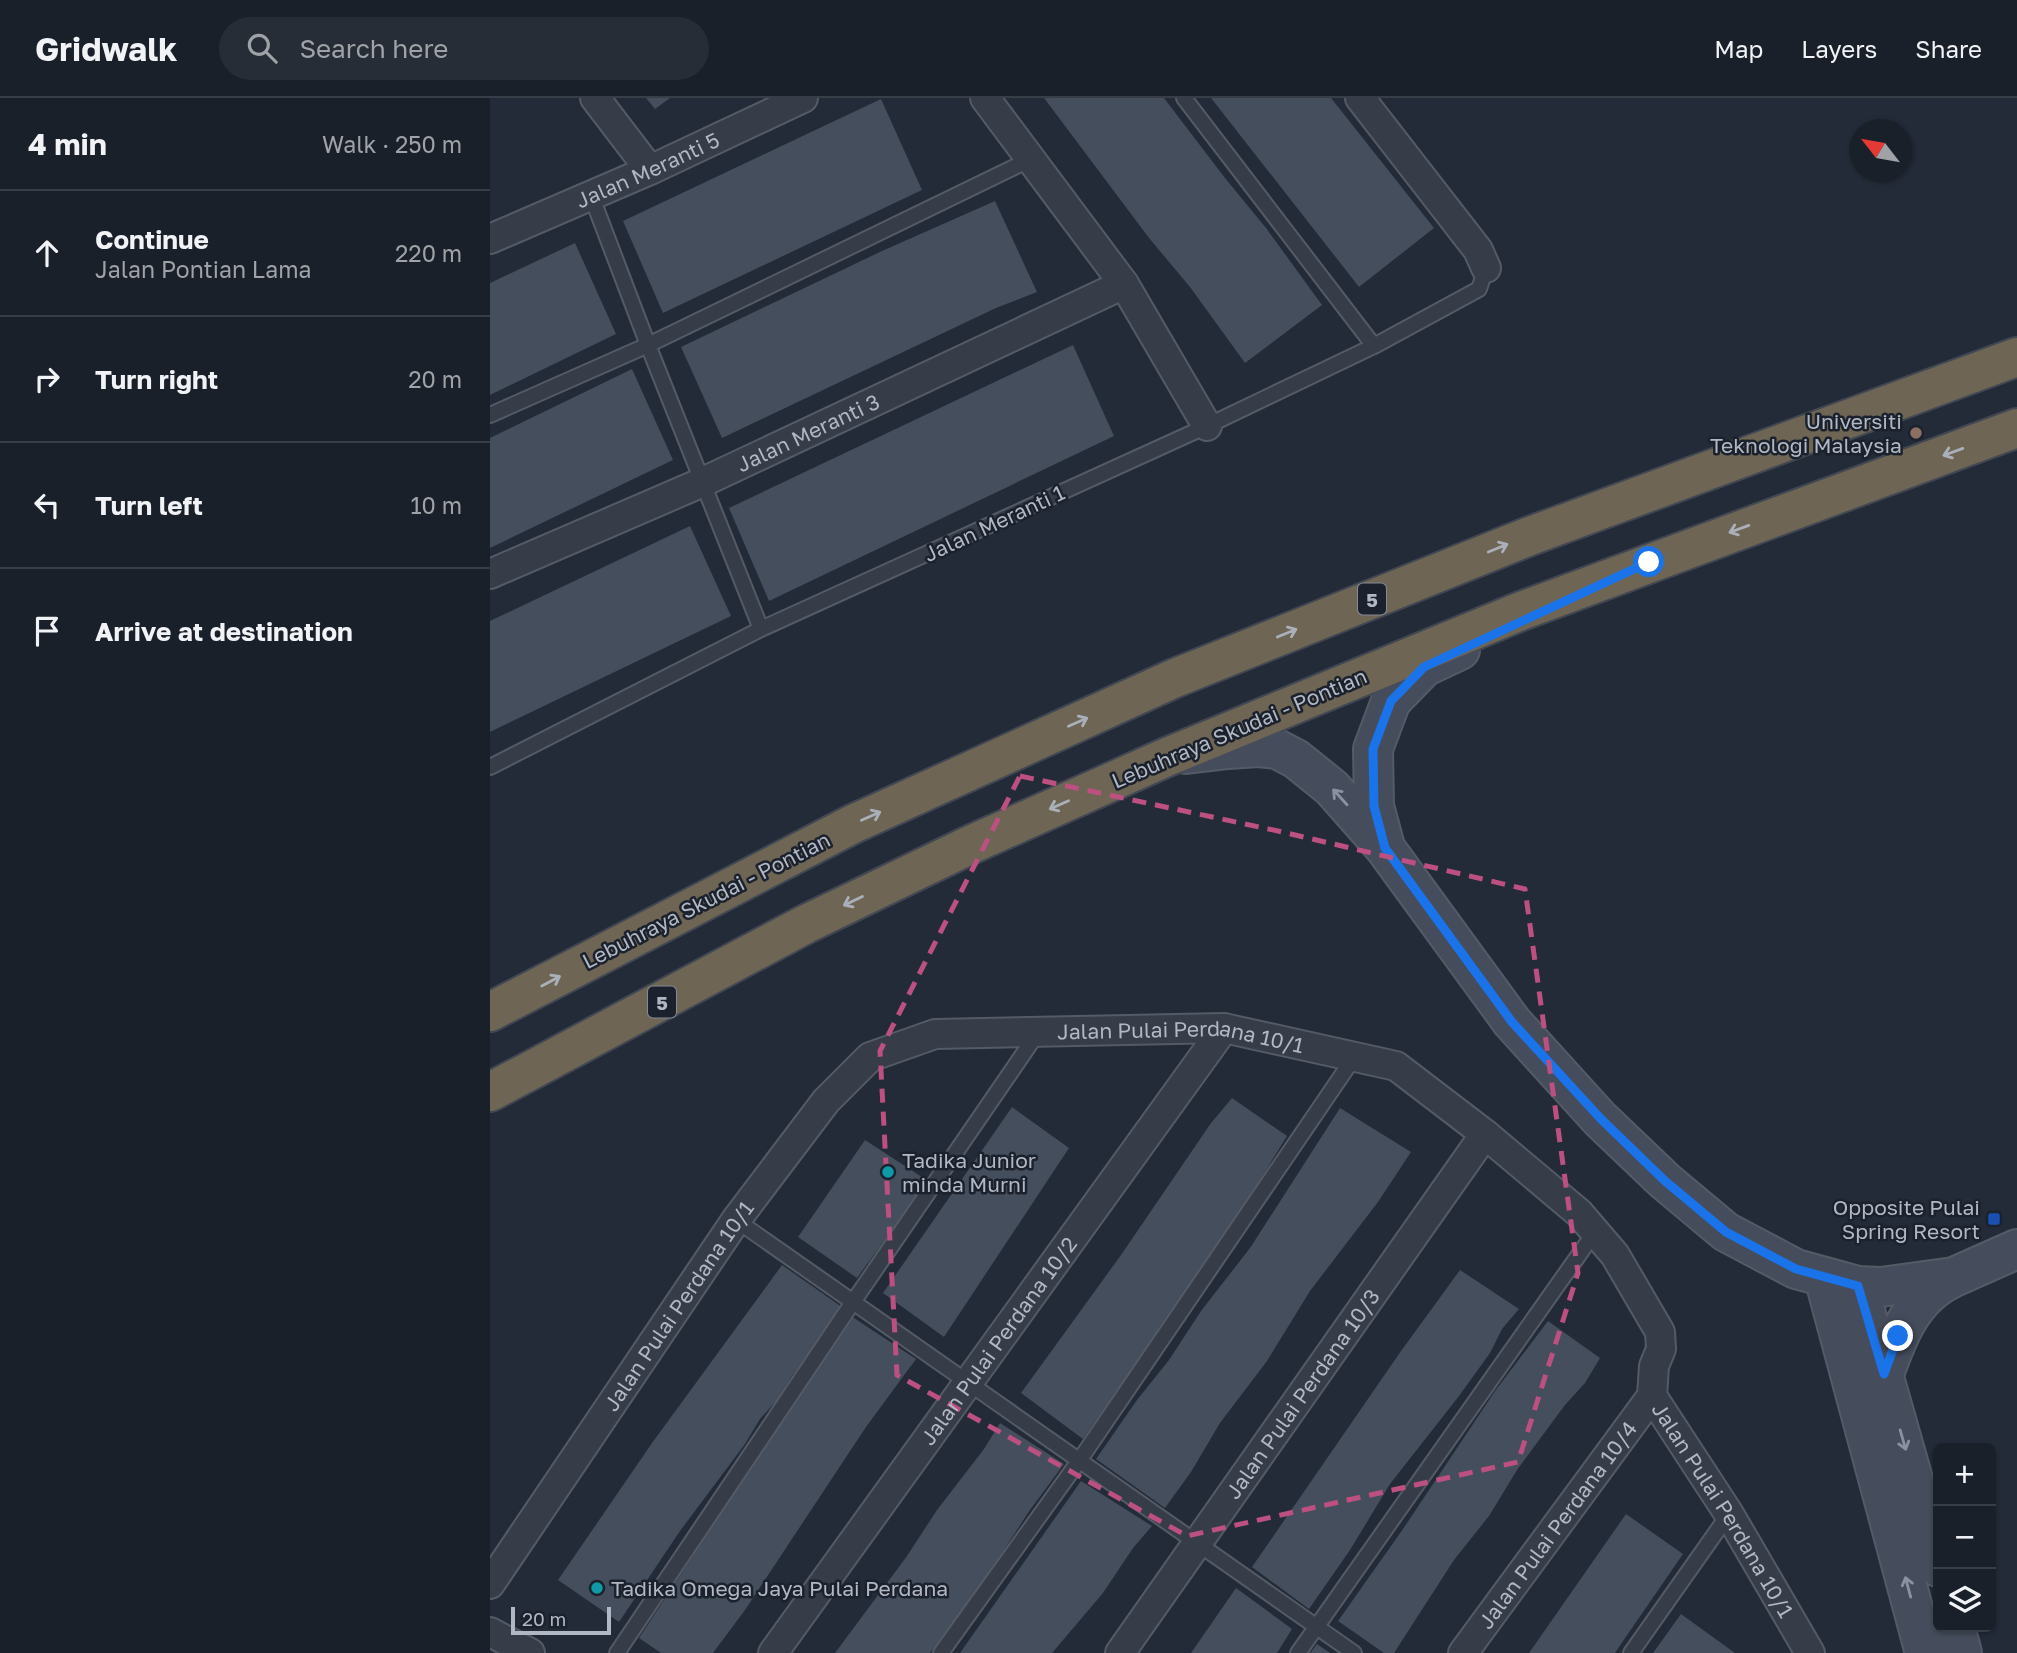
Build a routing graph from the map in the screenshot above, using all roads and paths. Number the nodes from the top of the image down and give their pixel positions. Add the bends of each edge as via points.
1 (595, 98) edge
2 (985, 98) edge
3 (1184, 98) edge
4 (1360, 98) edge
5 (799, 99) edge
6 (1031, 159) junction
7 (650, 170) junction
8 (591, 195) junction
9 (490, 239) edge
10 (1486, 268) joint
11 (1125, 284) junction
12 (648, 345) junction
13 (1374, 346) junction
14 (2017, 357) edge
15 (490, 415) edge
16 (1207, 426) junction
17 (2017, 428) edge
18 (703, 482) junction
19 (1649, 562) junction
20 (490, 574) edge
21 (761, 629) junction
22 (1167, 757) junction
23 (490, 767) edge
24 (1385, 848) junction
25 (490, 1012) edge
26 (1224, 1028) junction
27 (1040, 1030) junction
28 (1355, 1056) junction
29 (499, 1079) edge
30 (490, 1112) edge
31 (1485, 1134) junction
32 (736, 1220) junction
33 (1595, 1232) junction
34 (1726, 1232) junction
35 (2017, 1249) edge
36 (1954, 1277) junction
37 (1841, 1281) junction
38 (853, 1302) junction
39 (1844, 1352) junction
40 (1884, 1374) junction
41 (967, 1383) junction
42 (1652, 1396) junction
43 (1079, 1461) junction
44 (1729, 1514) junction
45 (1197, 1543) junction
46 (1933, 1549) edge
47 (490, 1584) edge
48 (1317, 1628) junction
49 (490, 1632) edge
50 (1956, 1632) edge
51 (1807, 1652) edge
52 (530, 1653) edge
53 (617, 1653) edge
54 (773, 1653) edge
55 (941, 1653) edge
56 (1120, 1653) edge
57 (1298, 1653) edge
58 (1354, 1653) edge
59 (1463, 1653) edge
60 (1631, 1653) edge
61 (1925, 1653) edge
62 (1962, 1653) edge

1 - 7 street
2 - 6 street
3 - 13 lane
4 - 10 street via 1478,250
5 - 7 street, Jalan Meranti 5
6 - 11 street
6 - 12 lane
7 - 8 street, Jalan Meranti 5
8 - 9 street, Jalan Meranti 5
8 - 12 lane
10 - 13 lane, Jalan Meranti 1 via 1479,289
11 - 16 street
11 - 18 street, Jalan Meranti 3
12 - 15 lane
12 - 18 lane
13 - 16 lane, Jalan Meranti 1
25 -> 14 highway, Lebuhraya Skudai - Pontian / 5 via 853,824 1175,678 1530,536
16 - 21 lane, Jalan Meranti 1
17 -> 19 highway, Lebuhraya Skudai - Pontian
18 - 20 street, Jalan Meranti 3
18 - 21 lane
19 - 22 highway, Lebuhraya Skudai - Pontian
19 - 24 street via 1424,667 1391,701 1373,749 1374,806
21 - 23 lane, Jalan Meranti 1
24 -> 22 street via 1332,788 1277,750 1228,748
22 -> 29 highway, Lebuhraya Skudai - Pontian via 970,845
24 - 34 street via 1512,1022 1601,1119
26 - 27 street, Jalan Pulai Perdana 10/1
26 - 28 street, Jalan Pulai Perdana 10/1
26 - 41 street, Jalan Pulai Perdana 10/2
27 - 32 street, Jalan Pulai Perdana 10/1 via 935,1034 870,1057 826,1101
27 - 38 lane
28 - 31 street, Jalan Pulai Perdana 10/1 via 1396,1066
28 - 43 lane
29 - 30 street
31 - 33 street, Jalan Pulai Perdana 10/1 via 1580,1213
31 - 45 street, Jalan Pulai Perdana 10/3
32 - 38 lane
32 - 47 street, Jalan Pulai Perdana 10/1
33 - 42 street, Jalan Pulai Perdana 10/1 via 1615,1255 1660,1332
33 - 48 lane
34 - 37 street via 1796,1269
34 - 39 street via 1782,1279
35 - 36 street
36 - 37 street via 1881,1287
36 - 40 street via 1926,1295 1906,1320
37 - 39 street
37 - 40 street
38 - 41 lane
38 - 53 lane
61 -> 39 street
40 -> 46 street
41 - 43 lane
41 - 54 street, Jalan Pulai Perdana 10/2
42 - 44 street, Jalan Pulai Perdana 10/1
42 - 59 street, Jalan Pulai Perdana 10/4
43 - 45 lane
43 - 55 lane
44 - 51 street, Jalan Pulai Perdana 10/1
44 - 60 lane
45 - 48 lane
45 - 56 street, Jalan Pulai Perdana 10/3
48 - 57 lane
48 - 58 lane
49 - 52 street
50 - 62 street

